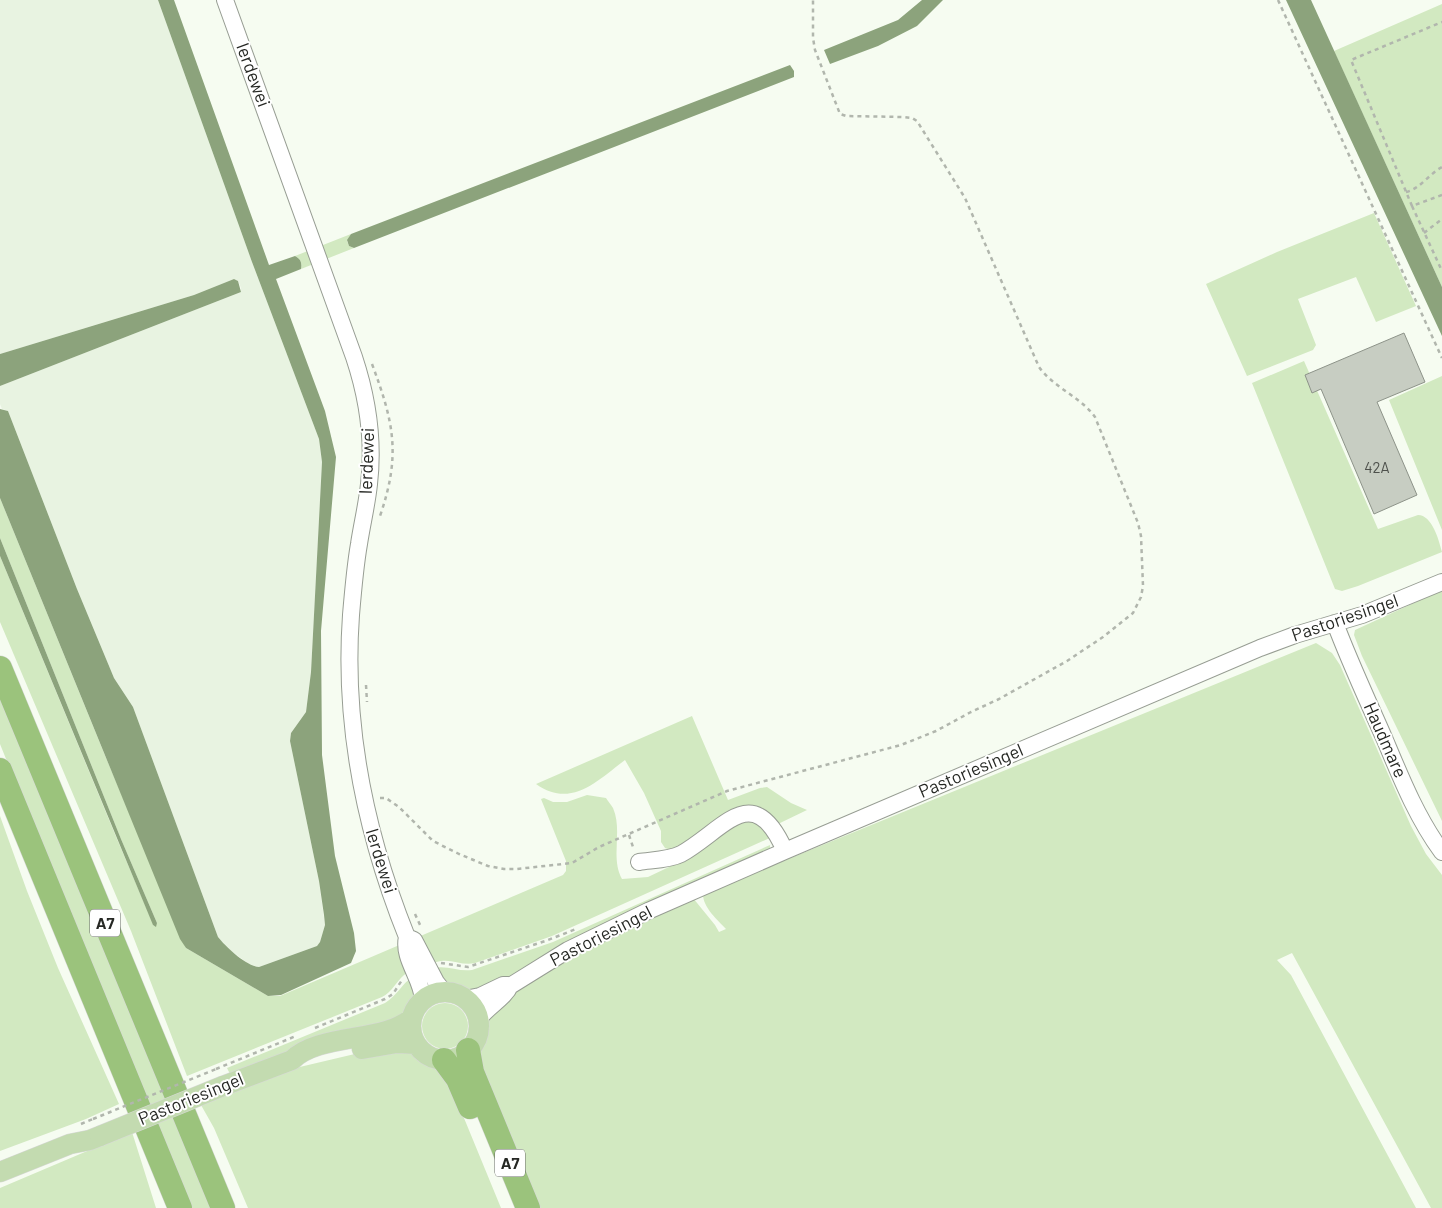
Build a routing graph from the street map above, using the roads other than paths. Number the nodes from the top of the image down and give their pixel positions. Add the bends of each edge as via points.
1 (225, 0) edge
2 (1442, 582) edge
3 (1335, 623) junction
4 (0, 668) edge
5 (0, 770) edge
6 (786, 850) junction
7 (1442, 852) edge
8 (639, 862) dead end
9 (407, 937) junction
10 (510, 986) junction
11 (444, 992) junction
12 (465, 999) junction
13 (423, 1000) junction
14 (412, 1018) junction
15 (478, 1020) junction
16 (416, 1044) junction
17 (468, 1050) junction
18 (292, 1060) junction
19 (444, 1060) junction
20 (95, 1132) junction
21 (151, 1138) junction
22 (0, 1172) edge
23 (0, 1185) edge
24 (170, 1208) edge
25 (180, 1208) edge
26 (224, 1208) edge
27 (512, 1208) edge
28 (528, 1208) edge

1 - 9 street, Ierdewei via 366,397 370,428 369,483 351,614 352,714 362,789 374,842
2 - 3 street, Pastoriesingel
3 - 6 street, Pastoriesingel via 1252,652
3 - 7 street, Haudmare via 1407,790
4 - 26 highway, A7
5 - 21 highway, A7
6 - 8 street via 769,822 758,815 748,814 731,820 679,855
6 - 10 street, Pastoriesingel via 568,950
9 - 11 street, Ierdewei via 414,940
9 - 13 street, Ierdewei via 405,944
10 - 12 street, Pastoriesingel via 503,985
10 - 15 street, Pastoriesingel
11 - 12 main road
11 - 13 main road
12 - 15 main road via 474,1008
13 - 14 main road
14 - 16 main road
14 - 18 main road, Pastoriesingel via 397,1028 300,1052
15 - 17 main road via 477,1036
16 - 18 main road, Pastoriesingel via 397,1043 302,1061
16 - 19 main road via 430,1056
17 - 19 main road via 457,1058
17 - 28 highway, A7 via 472,1072
18 - 20 main road, Pastoriesingel, bridge via 219,1077
19 - 27 highway, A7 via 458,1080
20 - 22 main road
20 - 23 main road via 74,1151
21 - 24 highway, A7
21 - 25 highway, A7

